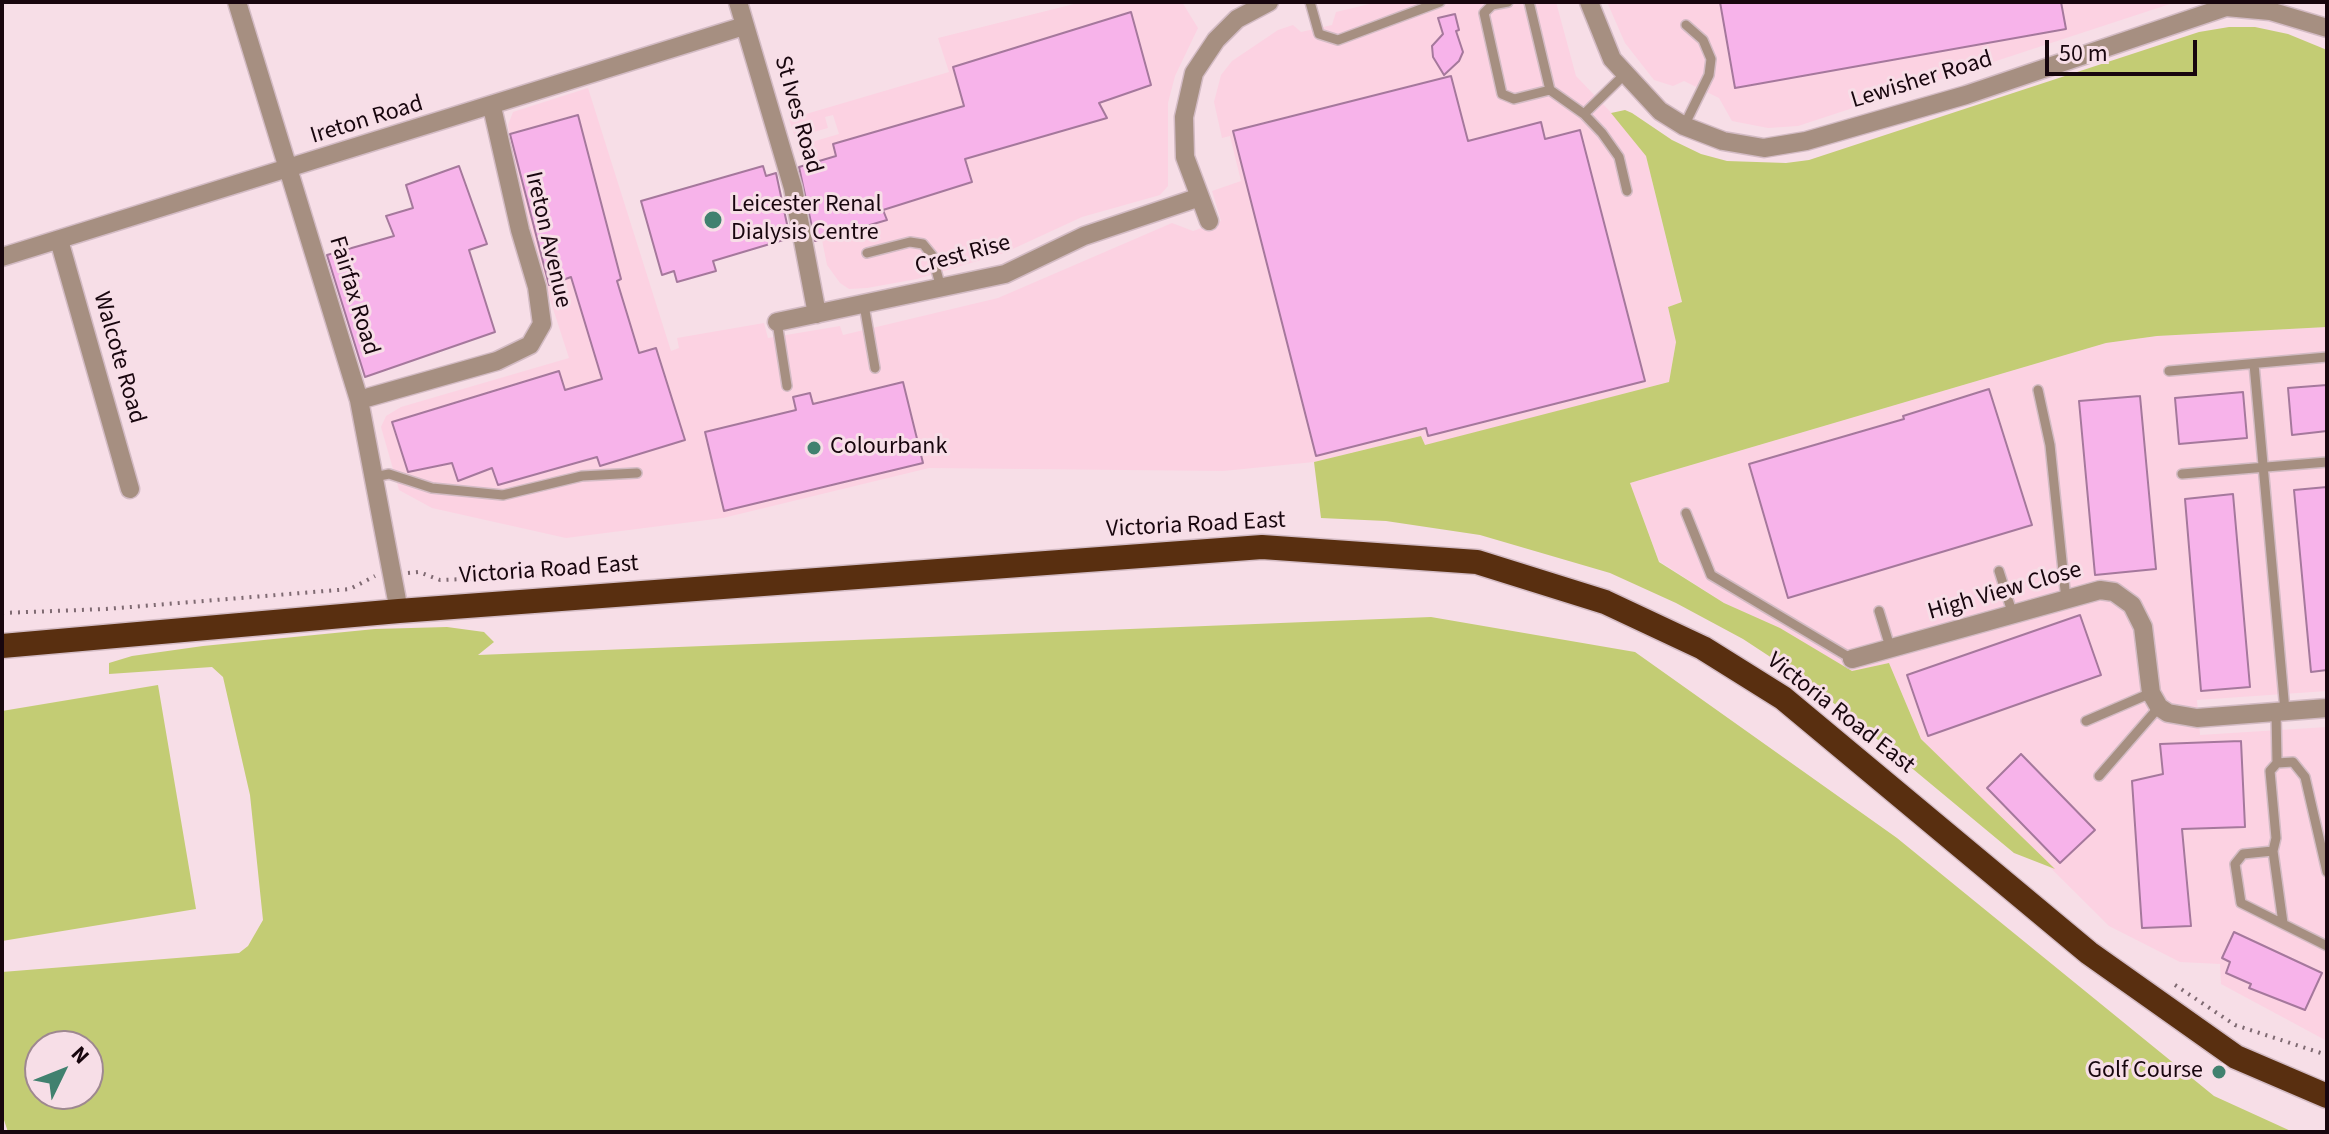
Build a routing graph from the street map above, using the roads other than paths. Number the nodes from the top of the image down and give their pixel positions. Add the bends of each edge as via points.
1 (237, 2) edge
2 (738, 2) edge
3 (1269, 2) edge
4 (1310, 2) edge
5 (1440, 2) edge
6 (1508, 2) edge
7 (1529, 2) edge
8 (1589, 2) edge
9 (2226, 5) edge
10 (1686, 25) dead end
11 (744, 26) junction
12 (2327, 28) edge
13 (1624, 75) junction
14 (1550, 90) junction
15 (492, 107) junction
16 (1584, 114) junction
17 (1684, 126) junction
18 (290, 170) junction
19 (1627, 191) dead end
20 (1200, 197) junction
21 (1209, 221) dead end
22 (59, 240) junction
23 (867, 253) dead end
24 (2, 257) edge
25 (941, 288) junction
26 (864, 305) junction
27 (817, 314) junction
28 (777, 322) joint
29 (2327, 357) edge
30 (2254, 364) junction
31 (875, 368) dead end
32 (2169, 371) dead end
33 (787, 386) dead end
34 (2038, 390) dead end
35 (359, 400) junction
36 (2327, 462) edge
37 (2263, 467) junction
38 (637, 473) dead end
39 (2182, 474) dead end
40 (374, 477) junction
41 (130, 489) dead end
42 (1686, 513) dead end
43 (1999, 571) dead end
44 (2066, 600) junction
45 (399, 611) junction
46 (1879, 611) dead end
47 (2013, 615) junction
48 (2, 646) edge
49 (1891, 650) junction
50 (1852, 659) joint
51 (2155, 700) junction
52 (2327, 708) edge
53 (2281, 712) junction
54 (2086, 721) dead end
55 (2277, 763) junction
56 (2099, 776) dead end
57 (2273, 851) junction
58 (2327, 872) edge
59 (2283, 923) junction
60 (2327, 946) edge
61 (2327, 1096) edge

1 - 18 street, Fairfax Road
2 - 11 street, St Ives Road
3 - 20 street via 1237,19 1194,73 1184,117 1185,157
4 - 5 lane via 1319,34 1338,40
6 - 14 lane via 1484,13 1502,94 1514,99
7 - 14 lane
8 - 13 street, Lewisher Road via 1606,47
9 - 12 street, Lewisher Road
9 - 17 street, Lewisher Road via 1966,95 1806,141 1764,148 1723,141
10 - 17 lane via 1703,40 1711,59 1709,75
11 - 15 street, Ireton Road
11 - 27 street, St Ives Road via 793,188
13 - 16 lane
13 - 17 street, Lewisher Road via 1660,111
14 - 16 lane
15 - 18 street, Ireton Road
15 - 35 street, Ireton Avenue via 542,324 530,345 497,361
16 - 19 lane via 1619,157
18 - 22 street, Ireton Road
18 - 35 street, Fairfax Road
20 - 21 street
20 - 25 street, Crest Rise via 1084,236 1005,274
22 - 24 street, Ireton Road
22 - 41 street, Walcote Road
23 - 25 lane via 910,242 923,244 932,255
25 - 26 street, Crest Rise
26 - 27 street, Crest Rise
26 - 31 lane
27 - 28 street, Crest Rise
28 - 33 lane
29 - 30 lane
30 - 32 lane
30 - 37 lane
34 - 44 lane via 2050,445
35 - 40 street, Fairfax Road
36 - 37 lane
37 - 39 lane
37 - 53 lane
38 - 40 lane via 582,476 503,495 432,488 389,474
40 - 45 street, Fairfax Road
42 - 50 lane via 1711,575
43 - 47 lane
44 - 47 street, High View Close
44 - 51 street, High View Close via 2100,590 2114,592 2132,605 2143,627
45 - 48 highway, Victoria Road East
45 - 61 highway, Victoria Road East via 1262,547 1477,562 1605,602 1716,656 1783,698 2089,953 2236,1057
46 - 49 lane
47 - 49 street, High View Close
49 - 50 street, High View Close
51 - 53 street via 2168,713 2197,718
51 - 54 lane
51 - 56 lane
52 - 53 street
53 - 55 lane
55 - 57 lane via 2270,771
55 - 58 lane via 2293,762 2305,777
57 - 59 lane
57 - 59 lane via 2243,854 2235,864 2241,903
59 - 60 lane

